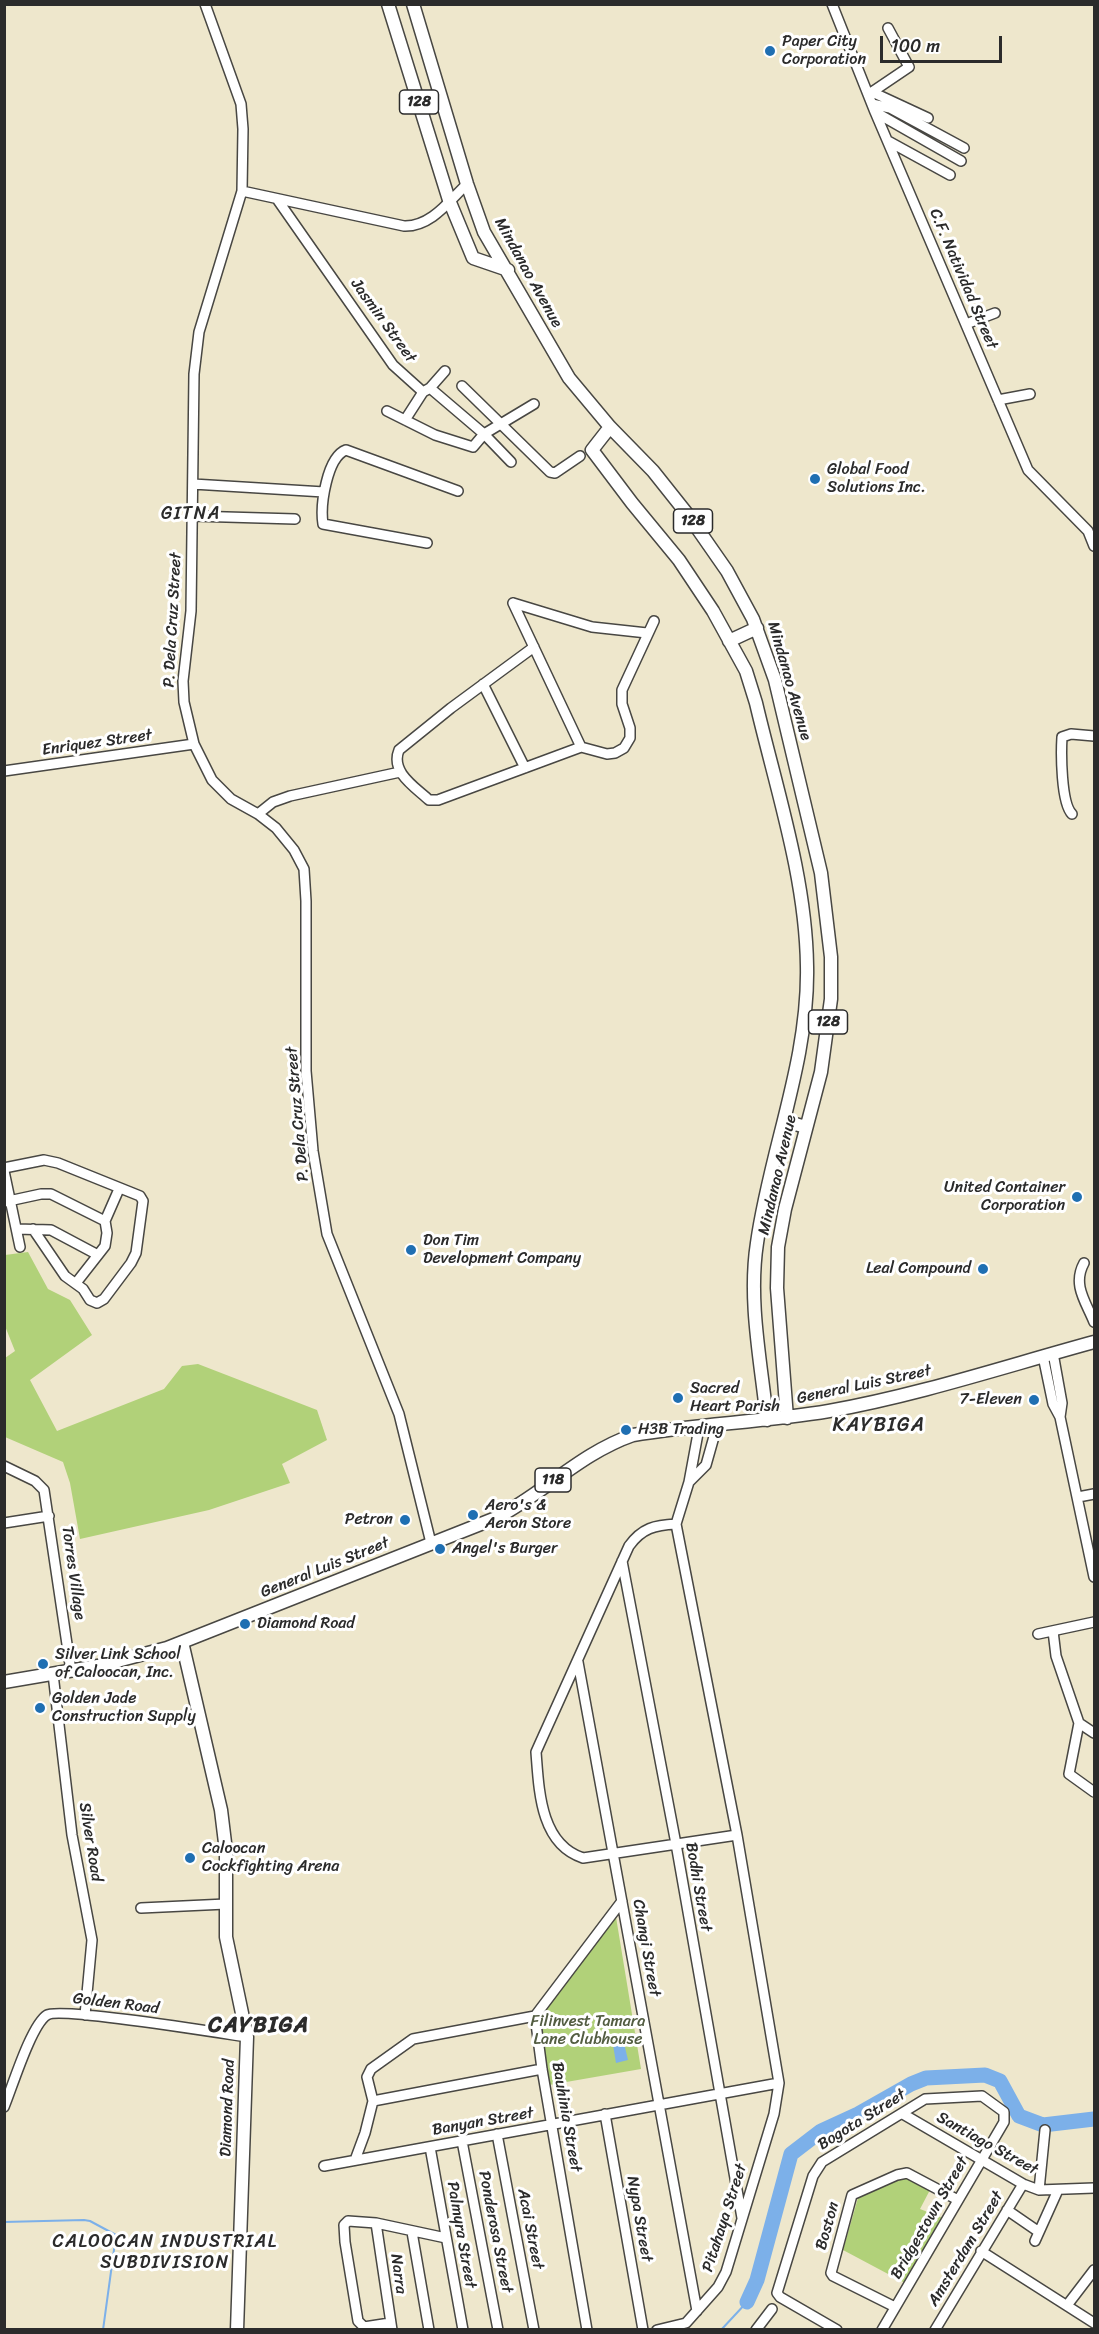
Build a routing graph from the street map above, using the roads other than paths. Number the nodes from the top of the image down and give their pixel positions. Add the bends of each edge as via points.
1 (205, 4) edge
2 (388, 4) edge
3 (413, 4) edge
4 (832, 4) edge
5 (888, 28) dead end
6 (433, 71) junction
7 (411, 77) junction
8 (870, 92) junction
9 (874, 108) junction
10 (928, 118) dead end
11 (888, 141) junction
12 (964, 148) dead end
13 (961, 161) dead end
14 (950, 175) dead end
15 (467, 184) junction
16 (242, 191) junction
17 (277, 199) junction
18 (449, 200) junction
19 (508, 270) junction
20 (995, 313) dead end
21 (966, 324) junction
22 (445, 371) dead end
23 (462, 386) dead end
24 (426, 390) junction
25 (1030, 394) dead end
26 (998, 400) junction
27 (534, 404) dead end
28 (387, 411) dead end
29 (405, 420) junction
30 (502, 423) junction
31 (610, 426) junction
32 (484, 434) junction
33 (580, 456) dead end
34 (511, 462) dead end
35 (193, 484) junction
36 (458, 491) dead end
37 (324, 492) junction
38 (192, 516) junction
39 (295, 519) dead end
40 (427, 543) dead end
41 (1095, 546) edge
42 (654, 621) dead end
43 (758, 628) junction
44 (647, 633) junction
45 (729, 641) junction
46 (534, 647) junction
47 (483, 684) junction
48 (1095, 736) edge
49 (194, 744) junction
50 (581, 747) junction
51 (525, 768) junction
52 (4, 771) edge
53 (400, 772) junction
54 (258, 814) junction
55 (1072, 814) dead end
56 (783, 1121) junction
57 (806, 1127) junction
58 (4, 1170) edge
59 (119, 1189) junction
60 (154, 1197) dead end
61 (7, 1201) edge
62 (143, 1201) junction
63 (105, 1221) junction
64 (17, 1229) junction
65 (33, 1229) junction
66 (20, 1247) dead end
67 (99, 1255) junction
68 (1084, 1263) dead end
69 (76, 1283) junction
70 (1095, 1322) edge
71 (1095, 1342) edge
72 (1048, 1355) junction
73 (786, 1404) junction
74 (765, 1405) junction
75 (788, 1418) junction
76 (767, 1420) junction
77 (717, 1426) junction
78 (699, 1428) junction
79 (4, 1466) edge
80 (689, 1482) junction
81 (1095, 1494) edge
82 (1078, 1497) junction
83 (49, 1516) junction
84 (4, 1523) edge
85 (676, 1524) junction
86 (1091, 1542) edge
87 (431, 1543) junction
88 (622, 1561) junction
89 (1095, 1577) edge
90 (1095, 1622) edge
91 (1053, 1631) junction
92 (1038, 1634) dead end
93 (182, 1642) junction
94 (578, 1662) junction
95 (71, 1671) junction
96 (53, 1674) junction
97 (4, 1682) edge
98 (1079, 1723) junction
99 (1095, 1732) edge
100 (1095, 1792) edge
101 (736, 1835) junction
102 (676, 1844) junction
103 (613, 1854) junction
104 (622, 1901) junction
105 (226, 1904) junction
106 (141, 1908) dead end
107 (85, 2015) junction
108 (535, 2016) junction
109 (247, 2037) junction
110 (542, 2069) junction
111 (779, 2083) junction
112 (719, 2094) junction
113 (373, 2101) junction
114 (659, 2105) junction
115 (4, 2106) edge
116 (605, 2114) junction
117 (903, 2114) junction
118 (1004, 2122) joint
119 (552, 2124) junction
120 (1045, 2130) dead end
121 (497, 2134) junction
122 (462, 2141) junction
123 (429, 2147) junction
124 (355, 2160) junction
125 (982, 2160) junction
126 (324, 2166) dead end
127 (1023, 2184) junction
128 (1095, 2188) edge
129 (1039, 2190) junction
130 (1058, 2190) junction
131 (958, 2200) junction
132 (1007, 2210) junction
133 (742, 2218) junction
134 (376, 2223) junction
135 (412, 2232) junction
136 (446, 2238) junction
137 (981, 2251) junction
138 (1095, 2270) edge
139 (1068, 2304) junction
140 (895, 2307) junction
141 (772, 2310) dead end
142 (697, 2311) junction
143 (1095, 2323) edge
144 (391, 2326) edge
145 (760, 2328) edge
146 (833, 2329) edge
147 (237, 2330) edge
148 (429, 2330) edge
149 (463, 2330) edge
150 (498, 2330) edge
151 (534, 2330) edge
152 (586, 2330) edge
153 (643, 2330) edge
154 (657, 2330) edge
155 (882, 2330) edge
156 (935, 2330) edge

1 - 16 street, P. Dela Cruz Street via 241,104
2 - 7 main road, 128
3 - 6 main road, Mindanao Avenue / 128
4 - 8 street, C.F. Natividad Street
5 - 8 street via 909,67
6 - 7 main road
6 - 15 main road, Mindanao Avenue / 128
7 - 18 main road, 128
8 - 9 street, C.F. Natividad Street
8 - 10 street
9 - 11 street, C.F. Natividad Street
9 - 12 street via 890,108
9 - 13 street
11 - 14 street
11 - 21 street, C.F. Natividad Street
15 - 18 street
15 - 19 main road, Mindanao Avenue / 128 via 484,232
16 - 17 street
16 - 35 street, P. Dela Cruz Street via 199,332 194,374
17 - 18 street via 414,226 430,219
17 - 24 street, Jasmin Street via 393,365
18 - 19 main road, 128 via 472,258
19 - 31 main road, Mindanao Avenue / 128 via 569,378
20 - 21 street
21 - 26 street, C.F. Natividad Street
22 - 24 street
23 - 30 street
24 - 29 street
24 - 32 street, Jasmin Street
25 - 26 street
26 - 41 street, C.F. Natividad Street via 1028,470 1089,531
27 - 30 street
28 - 29 street
29 - 32 street via 473,447
30 - 32 street
30 - 33 street via 550,472 555,473
31 - 43 main road, Mindanao Avenue / 128 via 688,515 727,571
31 - 45 main road, Mindanao Avenue / 128 via 592,450 679,560
32 - 34 street, Jasmin Street
35 - 37 street
35 - 38 street, P. Dela Cruz Street
36 - 37 street via 346,450 334,459
37 - 40 street via 324,525
38 - 39 street
38 - 49 street, P. Dela Cruz Street via 191,611 183,681
42 - 44 street
43 - 45 main road
43 - 57 main road, Mindanao Avenue / 128 via 775,680 821,873 831,957 831,999 821,1072
44 - 46 street via 592,627 513,603
44 - 50 street via 622,690 630,738 615,753
45 - 56 main road, Mindanao Avenue / 128 via 752,687 804,913 807,967 803,1028
46 - 47 street
46 - 50 street
47 - 51 street
47 - 53 street via 404,745 396,758
48 - 55 street via 1062,737 1064,789
49 - 52 street, Enriquez Street
49 - 54 street, P. Dela Cruz Street via 212,780 231,799
50 - 51 street
51 - 53 street via 438,800 429,800
53 - 54 street via 290,796 273,802
54 - 87 street, P. Dela Cruz Street via 286,838 304,869 306,1071 327,1234 399,1414
56 - 57 main road
56 - 74 main road, Mindanao Avenue / 128 via 756,1247 754,1289
57 - 73 main road, Mindanao Avenue / 128 via 778,1247 777,1288
58 - 59 street via 44,1160
58 - 61 street
59 - 62 street via 140,1196
59 - 63 street
60 - 62 street
61 - 63 street via 51,1194
61 - 64 street
62 - 69 street via 136,1253 104,1299 97,1303 90,1300
63 - 67 street via 105,1246
64 - 65 street
64 - 66 street
65 - 67 street via 51,1230
65 - 69 street via 56,1266
67 - 69 street
68 - 70 street via 1078,1282
71 - 72 main road, General Luis Street / 118
72 - 75 main road, General Luis Street / 118 via 920,1391
72 - 82 street via 1053,1404 1060,1417
73 - 74 main road
73 - 75 main road, Mindanao Avenue / 128
74 - 76 main road, Mindanao Avenue / 128
75 - 76 main road, General Luis Street / 118
76 - 77 main road, General Luis Street / 118
77 - 78 main road, General Luis Street / 118
77 - 80 street via 704,1469
78 - 80 street
78 - 87 main road, General Luis Street / 118 via 650,1432 618,1440 585,1458 510,1511
79 - 83 street, Torres Village via 35,1480 44,1490
80 - 85 street
81 - 82 street
82 - 86 street
83 - 84 street
83 - 95 street, Torres Village
85 - 88 street via 640,1532
85 - 101 street, Pitahaya Street
86 - 89 street
87 - 93 main road, General Luis Street / 118
88 - 94 street
88 - 102 street, Bodhi Street
90 - 91 street
91 - 92 street
91 - 98 street via 1056,1656
93 - 95 main road, General Luis Street / 118 via 141,1656
93 - 105 main road, Diamond Road via 221,1810
94 - 103 street, Changi Street
94 - 103 street via 536,1752 545,1820 552,1834 574,1855 583,1858
95 - 96 main road, General Luis Street / 118
96 - 97 main road, General Luis Street / 118
96 - 107 street, Silver Road via 72,1835 92,1940
98 - 99 street
98 - 100 street via 1069,1774
101 - 102 street
101 - 111 street, Pitahaya Street
102 - 103 street
102 - 112 street, Bodhi Street
103 - 104 street, Changi Street
104 - 108 street
104 - 114 street, Changi Street
105 - 106 street
105 - 109 main road, Diamond Road via 226,1937
107 - 109 street, Golden Road
107 - 115 street, Golden Road via 56,2012 41,2020
108 - 110 street, Bauhinia Street
108 - 113 street via 413,2039 371,2069 367,2077
109 - 147 main road, Diamond Road
110 - 113 street
110 - 119 street, Bauhinia Street
111 - 112 street, Banyan Street
111 - 133 street, Pitahaya Street via 774,2114
112 - 114 street, Banyan Street
112 - 133 street, Bodhi Street
113 - 124 street
114 - 116 street, Banyan Street
114 - 142 street, Changi Street
116 - 119 street, Banyan Street
116 - 153 street, Nypa Street
117 - 118 street, Bogota Street via 925,2099 982,2096 1004,2112
117 - 125 street, Santiago Street
117 - 146 street, Bogota Street via 822,2162 813,2176 777,2293
118 - 125 street, Bridgestown Street
119 - 121 street, Banyan Street
119 - 152 street, Bauhinia Street
120 - 129 street
121 - 122 street, Banyan Street
121 - 151 street, Acai Street
122 - 123 street, Banyan Street
122 - 150 street, Ponderosa Street
123 - 124 street, Banyan Street
123 - 136 street, Palmyra Street
124 - 126 street, Banyan Street
125 - 127 street, Santiago Street
125 - 131 street, Bridgestown Street
127 - 129 street, Santiago Street
127 - 132 street, Amsterdam Street
128 - 130 street, Santiago Street
129 - 130 street, Santiago Street
130 - 132 street via 1037,2236
131 - 140 street, Bridgestown Street
131 - 140 street, Boston via 908,2173 852,2195 831,2272
132 - 137 street, Amsterdam Street
133 - 142 street, Pitahaya Street via 726,2272
134 - 135 street
134 - 144 street, Narra
134 - 144 street via 348,2221 344,2225 345,2242 358,2321 364,2327
135 - 136 street
135 - 148 street
136 - 149 street, Palmyra Street
137 - 139 street
137 - 156 street, Amsterdam Street
138 - 139 street
139 - 143 street
140 - 155 street, Bridgestown Street
141 - 145 street
142 - 154 street, Pitahaya Street via 686,2323

